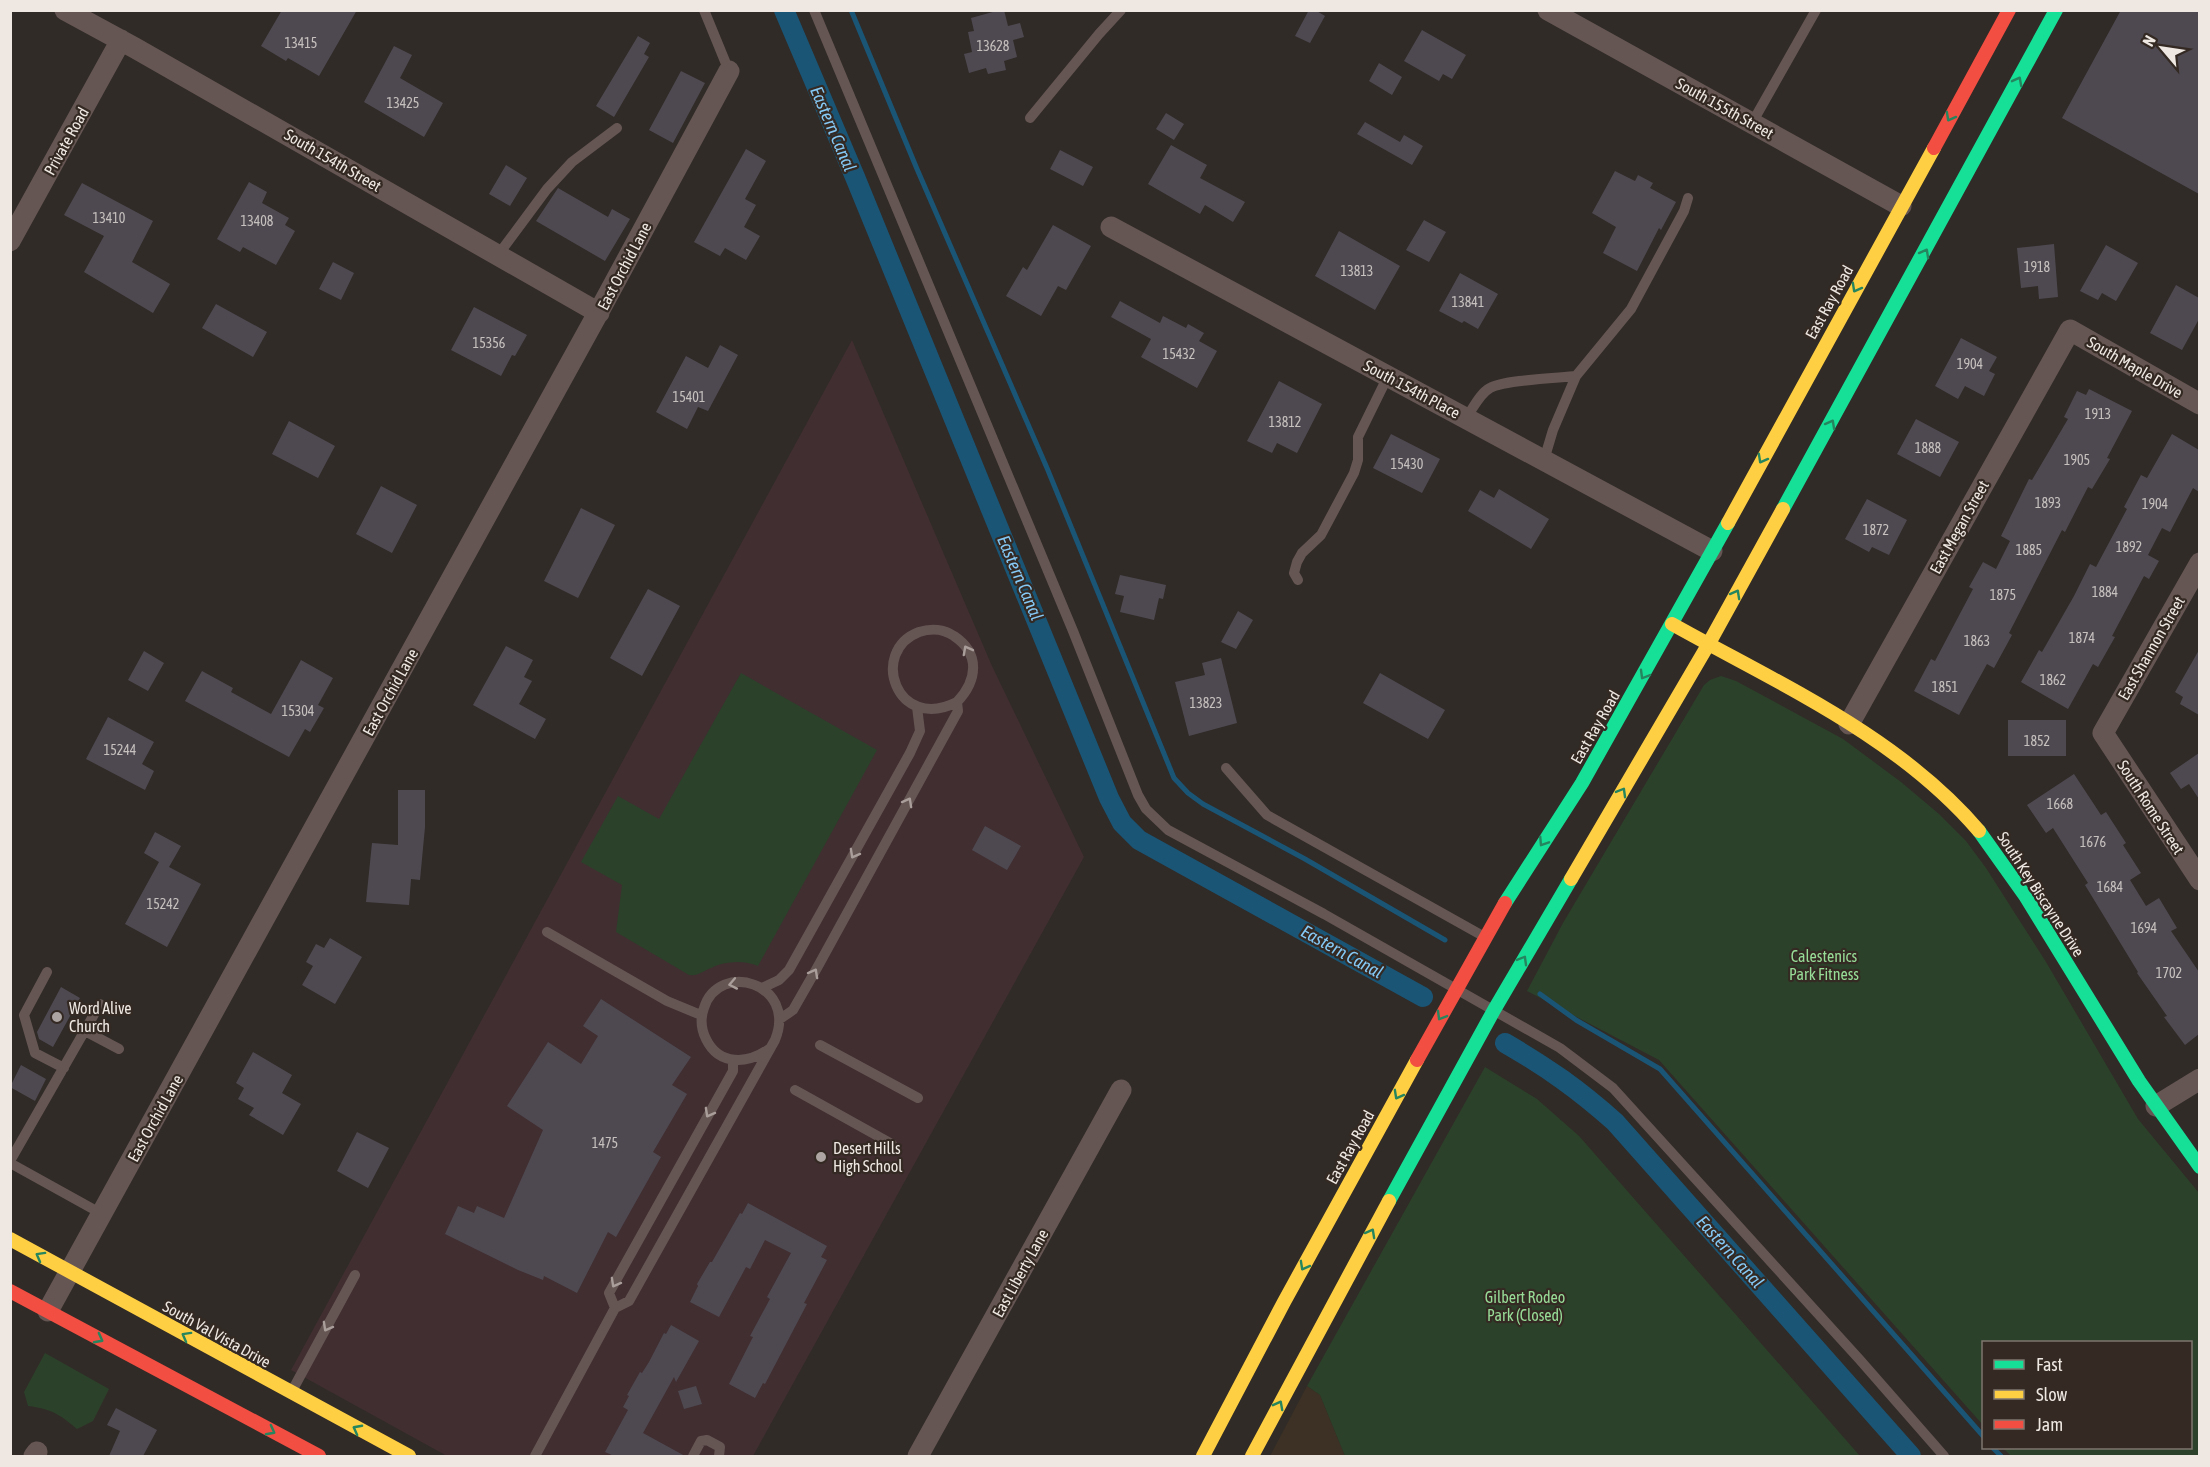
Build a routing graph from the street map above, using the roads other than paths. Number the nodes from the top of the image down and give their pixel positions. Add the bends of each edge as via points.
1 (65, 10) edge
2 (704, 10) edge
3 (814, 10) edge
4 (1121, 10) edge
5 (1548, 10) edge
6 (1816, 10) edge
7 (2009, 10) edge
8 (2056, 10) edge
9 (121, 40) junction
10 (729, 71) joint
11 (1030, 118) dead end
12 (1752, 123) junction
13 (617, 128) dead end
14 (1688, 198) dead end
15 (1901, 206) junction
16 (1111, 227) dead end
17 (1905, 233) dead end
18 (10, 241) edge
19 (498, 255) junction
20 (599, 313) junction
21 (2070, 330) joint
22 (1867, 331) dead end
23 (1869, 355) junction
24 (1388, 376) junction
25 (1576, 376) junction
26 (2199, 404) edge
27 (1466, 418) junction
28 (1544, 460) junction
29 (1712, 551) junction
30 (2199, 564) edge
31 (1298, 580) dead end
32 (1672, 624) junction
33 (1708, 645) junction
34 (957, 702) junction
35 (917, 707) junction
36 (1849, 724) junction
37 (2103, 733) joint
38 (1226, 768) dead end
39 (2199, 880) edge
40 (547, 933) dead end
41 (1486, 938) junction
42 (47, 972) dead end
43 (762, 988) junction
44 (1457, 990) junction
45 (100, 1004) dead end
46 (1494, 1011) junction
47 (701, 1015) junction
48 (780, 1019) junction
49 (85, 1031) junction
50 (820, 1045) dead end
51 (119, 1049) dead end
52 (769, 1049) junction
53 (733, 1060) junction
54 (64, 1068) junction
55 (2199, 1079) edge
56 (795, 1090) dead end
57 (1121, 1090) dead end
58 (918, 1098) dead end
59 (2156, 1106) junction
60 (892, 1144) dead end
61 (10, 1162) edge
62 (2199, 1167) edge
63 (102, 1214) junction
64 (10, 1239) edge
65 (70, 1272) junction
66 (355, 1275) dead end
67 (10, 1291) edge
68 (1284, 1302) junction
69 (615, 1308) junction
70 (48, 1311) junction
71 (1284, 1333) dead end
72 (291, 1393) junction
73 (1251, 1421) dead end
74 (1260, 1440) junction
75 (319, 1456) edge
76 (409, 1456) edge
77 (535, 1456) edge
78 (693, 1456) edge
79 (719, 1456) edge
80 (918, 1456) edge
81 (1203, 1456) edge
82 (1252, 1456) edge
83 (1944, 1456) edge

1 - 9 street, South 154th Street
2 - 10 lane
3 - 44 lane via 1146,809 1168,830
4 - 11 lane
5 - 12 street, South 155th Street
6 - 12 lane
7 -> 15 main road, East Ray Road
23 -> 8 main road
9 - 18 street, Private Road
9 - 19 street, South 154th Street
10 - 20 street, East Orchid Lane
12 - 15 street, South 155th Street
13 - 19 lane via 572,162
14 - 25 lane via 1631,309
15 - 17 main road via 1907,221
15 -> 29 main road, East Ray Road
16 - 24 street, South 154th Place
19 - 20 street, South 154th Street
20 - 63 street, East Orchid Lane
21 - 26 street, South Maple Drive
21 - 36 street, East Megan Street
22 - 23 main road
33 -> 23 main road
24 - 27 street, South 154th Place
24 - 31 lane via 1358,437 1354,473 1321,535 1297,562 1294,573
25 - 27 lane via 1490,388
25 - 28 lane
27 - 28 street, South 154th Place
28 - 29 street, South 154th Place
29 - 32 main road, East Ray Road
30 - 37 street, East Shannon Street
32 - 33 main road, South Key Biscayne Drive
32 -> 41 main road, East Ray Road via 1582,783 1515,885
33 - 36 main road, South Key Biscayne Drive
46 -> 33 main road
34 - 35 lane via 944,709
34 -> 35 lane via 972,680 970,652 950,633 925,630 903,642 893,665 898,690
48 -> 34 lane via 793,1010 817,968 958,711
35 -> 43 lane via 920,731 904,763 789,970
36 - 59 main road, South Key Biscayne Drive via 1922,774 2004,862
37 - 39 street, South Rome Street
38 - 41 lane via 1267,815
40 - 47 lane via 667,1001
41 - 44 main road, East Ray Road
42 - 54 lane via 24,1015 35,1053
43 -> 47 lane via 752,983 729,983 711,995
43 - 48 lane via 771,996
44 - 46 lane
44 -> 68 main road, East Ray Road
45 - 49 lane
74 -> 46 main road
46 - 83 lane via 1560,1048 1613,1088
47 - 53 lane via 708,1044
48 - 52 lane
49 - 51 lane
49 - 54 lane
50 - 58 lane
52 - 53 lane via 752,1059
52 - 69 lane via 629,1301
53 -> 69 lane via 733,1071 609,1293
54 - 61 lane
55 - 59 street
56 - 60 lane
57 - 80 street, East Liberty Lane
59 - 62 main road, South Key Biscayne Drive
61 - 63 lane
63 - 65 street, East Orchid Lane
65 -> 64 main road, South Val Vista Drive
65 - 70 street, East Orchid Lane
72 -> 65 main road, South Val Vista Drive
66 -> 72 lane
67 - 70 main road
68 - 71 main road
68 - 81 main road, East Ray Road
69 - 77 lane
70 -> 75 main road
76 -> 72 main road, South Val Vista Drive
73 - 74 main road
74 - 82 main road
78 - 79 lane via 701,1441 707,1440 720,1447

